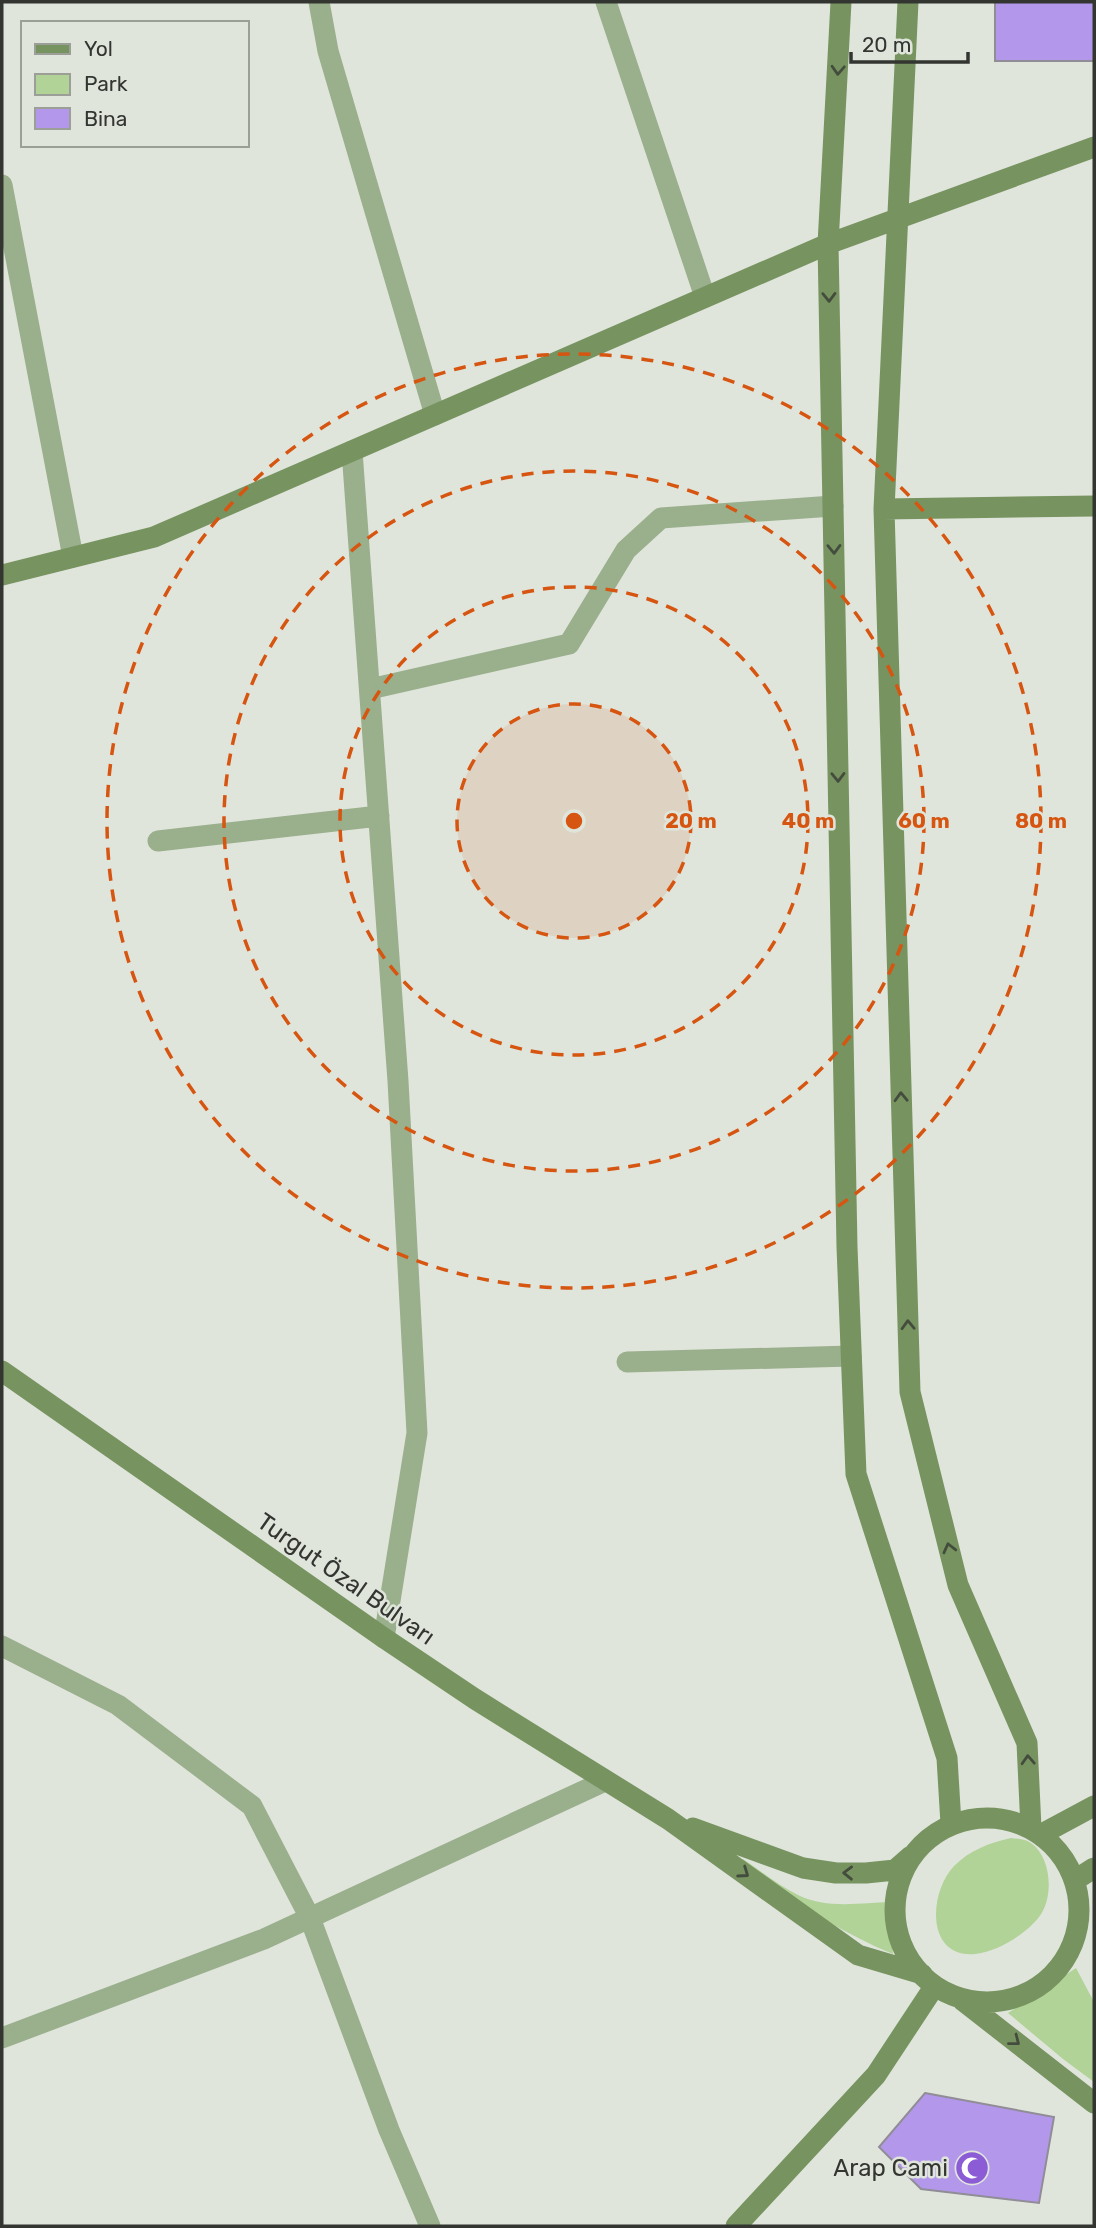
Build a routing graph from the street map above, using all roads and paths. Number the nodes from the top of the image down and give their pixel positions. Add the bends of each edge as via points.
1 (319, 2) edge
2 (606, 2) edge
3 (841, 2) edge
4 (908, 2) edge
5 (1094, 147) edge
6 (2, 185) edge
7 (897, 219) junction
8 (828, 244) junction
9 (705, 297) junction
10 (435, 415) junction
11 (352, 451) junction
12 (833, 506) junction
13 (1094, 506) edge
14 (884, 509) junction
15 (73, 557) junction
16 (2, 575) edge
17 (370, 690) junction
18 (379, 816) junction
19 (158, 841) dead end
20 (851, 1356) junction
21 (627, 1362) dead end
22 (2, 1371) edge
23 (384, 1638) junction
24 (2, 1646) edge
25 (605, 1781) junction
26 (1094, 1806) edge
27 (668, 1819) junction
28 (951, 1824) junction
29 (1036, 1831) junction
30 (911, 1856) junction
31 (1094, 1868) edge
32 (1075, 1880) junction
33 (1080, 1908) junction
34 (310, 1917) junction
35 (1094, 1928) edge
36 (928, 1980) junction
37 (961, 1999) junction
38 (2, 2038) edge
39 (1094, 2103) edge
40 (430, 2226) edge
41 (736, 2226) edge

1 - 10 street via 328,51
2 - 9 street
3 -> 8 main road
4 - 7 main road
5 - 7 main road
6 - 15 street
7 - 8 main road
7 - 14 main road
8 - 9 main road
8 -> 12 main road
9 - 10 main road
10 - 11 main road
11 - 15 main road via 154,537
11 - 17 street
12 - 17 street via 661,518 626,550 569,644
12 -> 20 main road
13 - 14 main road
29 -> 14 main road via 1027,1744 958,1585 910,1391
15 - 16 main road
17 - 18 street
18 - 19 street
18 - 23 street via 417,1433
20 - 21 street
20 - 28 main road via 856,1474 947,1758
22 - 23 main road, Turgut Özal Bulvarı
23 - 25 main road, Turgut Özal Bulvarı
24 - 34 street via 118,1705 252,1806
25 - 27 main road, Turgut Özal Bulvarı
25 - 34 street
26 - 29 main road
30 -> 27 main road, Turgut Özal Bulvarı via 895,1870 866,1874 803,1868
27 -> 36 main road, Turgut Özal Bulvarı via 858,1955
28 - 29 main road, Turgut Özal Bulvarı via 991,1817
28 - 30 main road, Turgut Özal Bulvarı via 929,1837
29 - 32 main road, Turgut Özal Bulvarı via 1058,1849
30 - 36 main road, Turgut Özal Bulvarı via 898,1882 894,1911 899,1940 913,1966
31 - 32 main road
32 - 33 main road, Turgut Özal Bulvarı
33 - 35 main road, Turgut Özal Bulvarı
33 - 37 main road, Turgut Özal Bulvarı via 1075,1937 1063,1963 1043,1984 1018,1998 989,2003
34 - 38 street via 264,1939
34 - 40 street via 388,2130
36 - 37 main road, Turgut Özal Bulvarı
36 - 41 main road via 876,2075
37 -> 39 main road, Turgut Özal Bulvarı

